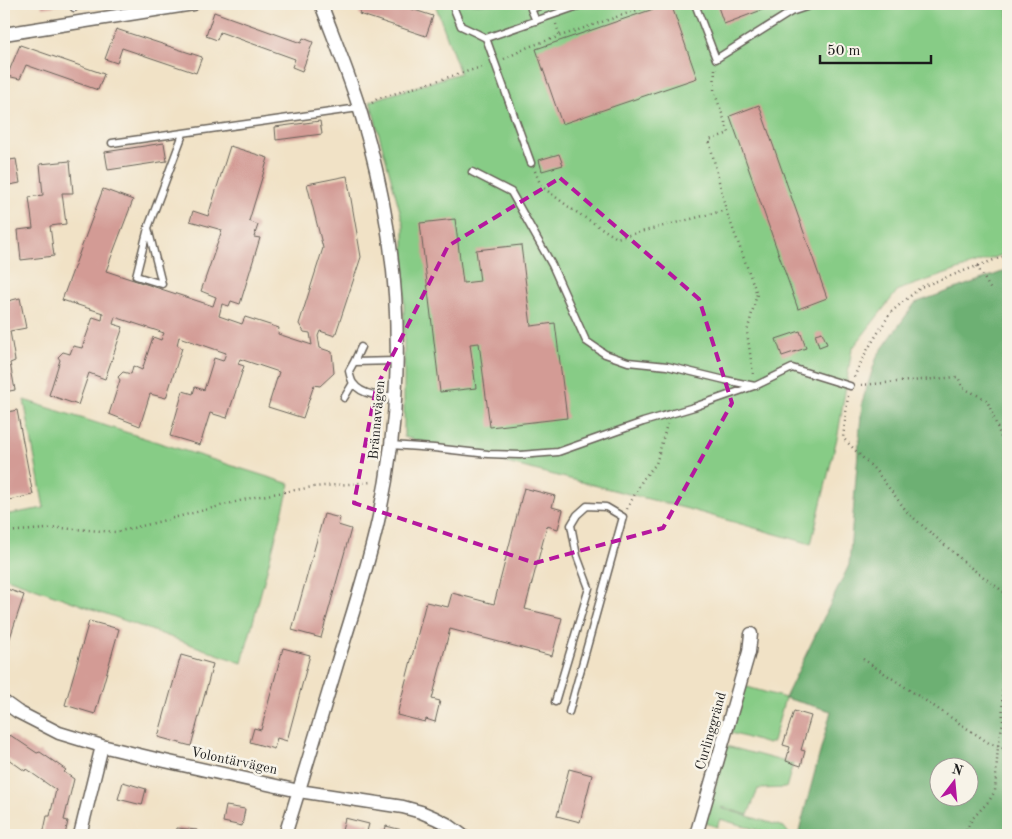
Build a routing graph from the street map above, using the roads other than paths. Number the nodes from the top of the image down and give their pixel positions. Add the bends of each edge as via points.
1 (194, 4) edge
2 (321, 4) edge
3 (452, 4) edge
4 (545, 4) edge
5 (584, 4) edge
6 (695, 4) edge
7 (815, 4) edge
8 (536, 21) junction
9 (4, 34) edge
10 (486, 38) junction
11 (359, 108) junction
12 (183, 134) junction
13 (112, 143) dead end
14 (531, 163) road end
15 (472, 172) dead end
16 (148, 228) junction
17 (361, 347) dead end
18 (396, 361) junction
19 (354, 362) junction
20 (353, 383) junction
21 (755, 386) junction
22 (850, 386) road end
23 (395, 396) junction
24 (344, 398) dead end
25 (705, 403) junction
26 (707, 412) dead end
27 (391, 445) junction
28 (751, 634) dead end
29 (4, 702) edge
30 (555, 702) dead end
31 (569, 712) dead end
32 (102, 746) junction
33 (299, 791) junction
34 (80, 835) edge
35 (286, 835) edge
36 (462, 835) edge
37 (696, 835) edge

1 - 9 street
2 - 11 street, Brännavägen
3 - 10 lane via 462,26
4 - 8 lane via 531,9
5 - 8 lane
6 - 7 lane via 716,60 791,12
8 - 10 lane
10 - 14 lane
11 - 12 lane
11 - 18 street, Brännavägen via 387,227 394,288
12 - 13 lane
12 - 16 lane
15 - 21 lane via 511,192 552,265 586,341 605,354 628,362 667,366
16 - 16 lane via 136,276 162,284 150,237
17 - 19 lane
18 - 19 lane
18 - 23 street, Brännavägen
19 - 20 lane via 349,371
20 - 23 lane via 364,392
20 - 24 lane
21 - 22 lane via 792,368
21 - 25 lane
23 - 27 street, Brännavägen
25 - 26 lane
25 - 27 lane via 558,452 497,455
27 - 33 street, Brännavägen via 367,566
28 - 37 street, Curlinggränd via 749,652
29 - 32 street, Volontärvägen via 59,733
30 - 31 lane via 589,588 577,556 571,525 587,506 606,507 623,517
32 - 33 street, Volontärvägen
32 - 34 street
33 - 35 street, Brännavägen
33 - 36 street, Volontärvägen via 421,812

